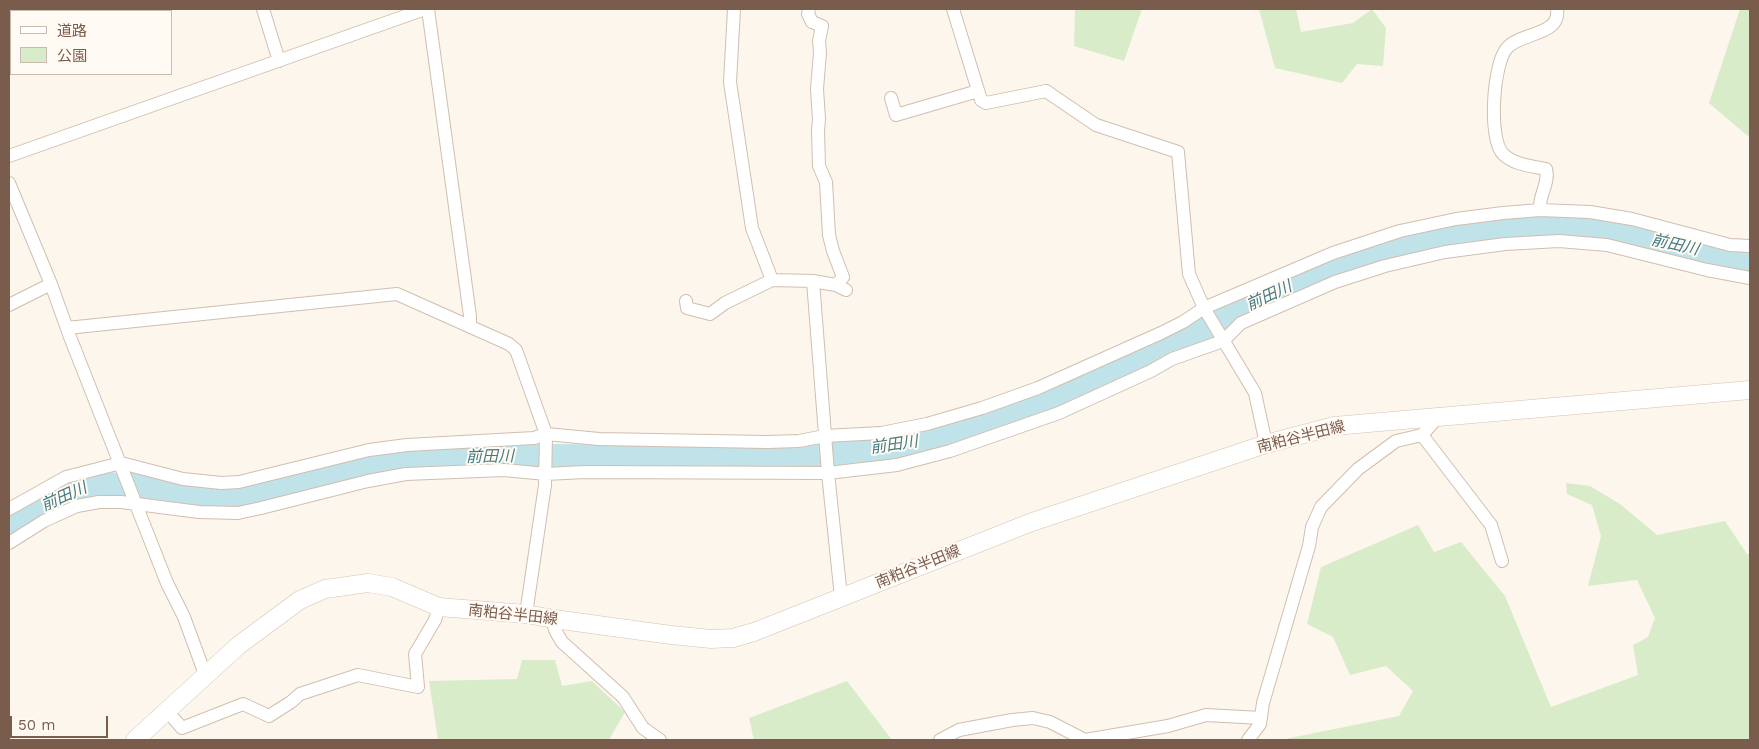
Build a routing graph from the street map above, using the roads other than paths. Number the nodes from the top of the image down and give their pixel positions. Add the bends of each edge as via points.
1 (262, 9) edge
2 (426, 9) edge
3 (734, 9) edge
4 (809, 9) edge
5 (954, 9) edge
6 (1557, 9) edge
7 (279, 61) junction
8 (978, 91) junction
9 (891, 98) dead end
10 (9, 156) edge
11 (9, 183) edge
12 (1540, 210) junction
13 (1750, 246) edge
14 (1750, 278) edge
15 (772, 280) junction
16 (813, 281) junction
17 (51, 284) junction
18 (686, 301) dead end
19 (9, 305) edge
20 (1204, 308) junction
21 (470, 326) junction
22 (67, 328) junction
23 (1223, 342) junction
24 (1750, 390) edge
25 (1437, 418) junction
26 (1422, 435) junction
27 (546, 438) junction
28 (825, 439) junction
29 (1266, 444) junction
30 (122, 467) junction
31 (828, 470) junction
32 (546, 474) junction
33 (137, 503) junction
34 (9, 508) edge
35 (9, 543) edge
36 (1502, 561) dead end
37 (841, 597) junction
38 (439, 607) junction
39 (526, 614) junction
40 (554, 619) junction
41 (206, 677) junction
42 (167, 711) junction
43 (1261, 718) junction
44 (143, 737) edge
45 (660, 740) edge
46 (940, 740) edge
47 (1248, 740) edge

1 - 7 street
2 - 7 street
2 - 21 street
3 - 15 street via 730,82 752,228
4 - 16 street via 812,22 822,26 817,89 819,166 826,182 832,250 843,277 841,288
5 - 8 street
6 - 12 street via 1558,18 1553,25 1508,48 1500,59 1494,91 1495,135 1502,154 1510,160 1546,169 1548,176
7 - 10 street
8 - 9 street via 896,115
8 - 20 street via 986,103 1046,91 1096,125 1178,152 1190,274
11 - 17 street
12 - 13 street via 1609,214 1722,243
12 - 20 street via 1456,219 1400,231 1334,253
14 - 23 street via 1606,245 1559,241 1505,244 1445,252 1335,282 1241,323
15 - 16 street
15 - 18 street via 710,314 687,308
16 - 28 street
17 - 19 street
17 - 22 street
20 - 23 street
20 - 28 street via 1162,333 1038,388 982,408 881,434
21 - 22 street via 397,294
21 - 27 street via 516,350
22 - 30 street
23 - 29 street via 1255,393
23 - 31 street via 1172,359 1059,413 950,451 897,465
24 - 25 main road, 南粕谷半田線
25 - 26 street
25 - 29 main road, 南粕谷半田線 via 1334,426
26 - 36 street via 1491,525
26 - 43 street via 1396,441 1358,469 1321,507 1312,527
27 - 28 street via 767,442
27 - 30 street via 369,450 239,482 183,480
27 - 32 street
28 - 31 street
29 - 37 main road, 南粕谷半田線 via 1032,522
30 - 33 street
30 - 34 street via 66,476
31 - 32 street
31 - 37 street
32 - 33 street via 504,470 406,474 238,513 198,512
32 - 39 street
33 - 35 street via 98,502 76,506
33 - 41 street
37 - 40 main road, 南粕谷半田線 via 733,638 679,636
38 - 39 main road, 南粕谷半田線
38 - 41 main road, 南粕谷半田線 via 392,587 368,583 325,589 300,600 239,645
38 - 42 street via 415,654 418,686 358,675 300,694 269,716 243,704 182,728
39 - 40 main road, 南粕谷半田線
40 - 45 street via 553,624 562,642 623,697 643,728
41 - 42 main road, 南粕谷半田線
42 - 44 main road, 南粕谷半田線
43 - 46 street via 1206,715 1168,726 1085,740 1050,722 1033,718 959,730
43 - 47 street

